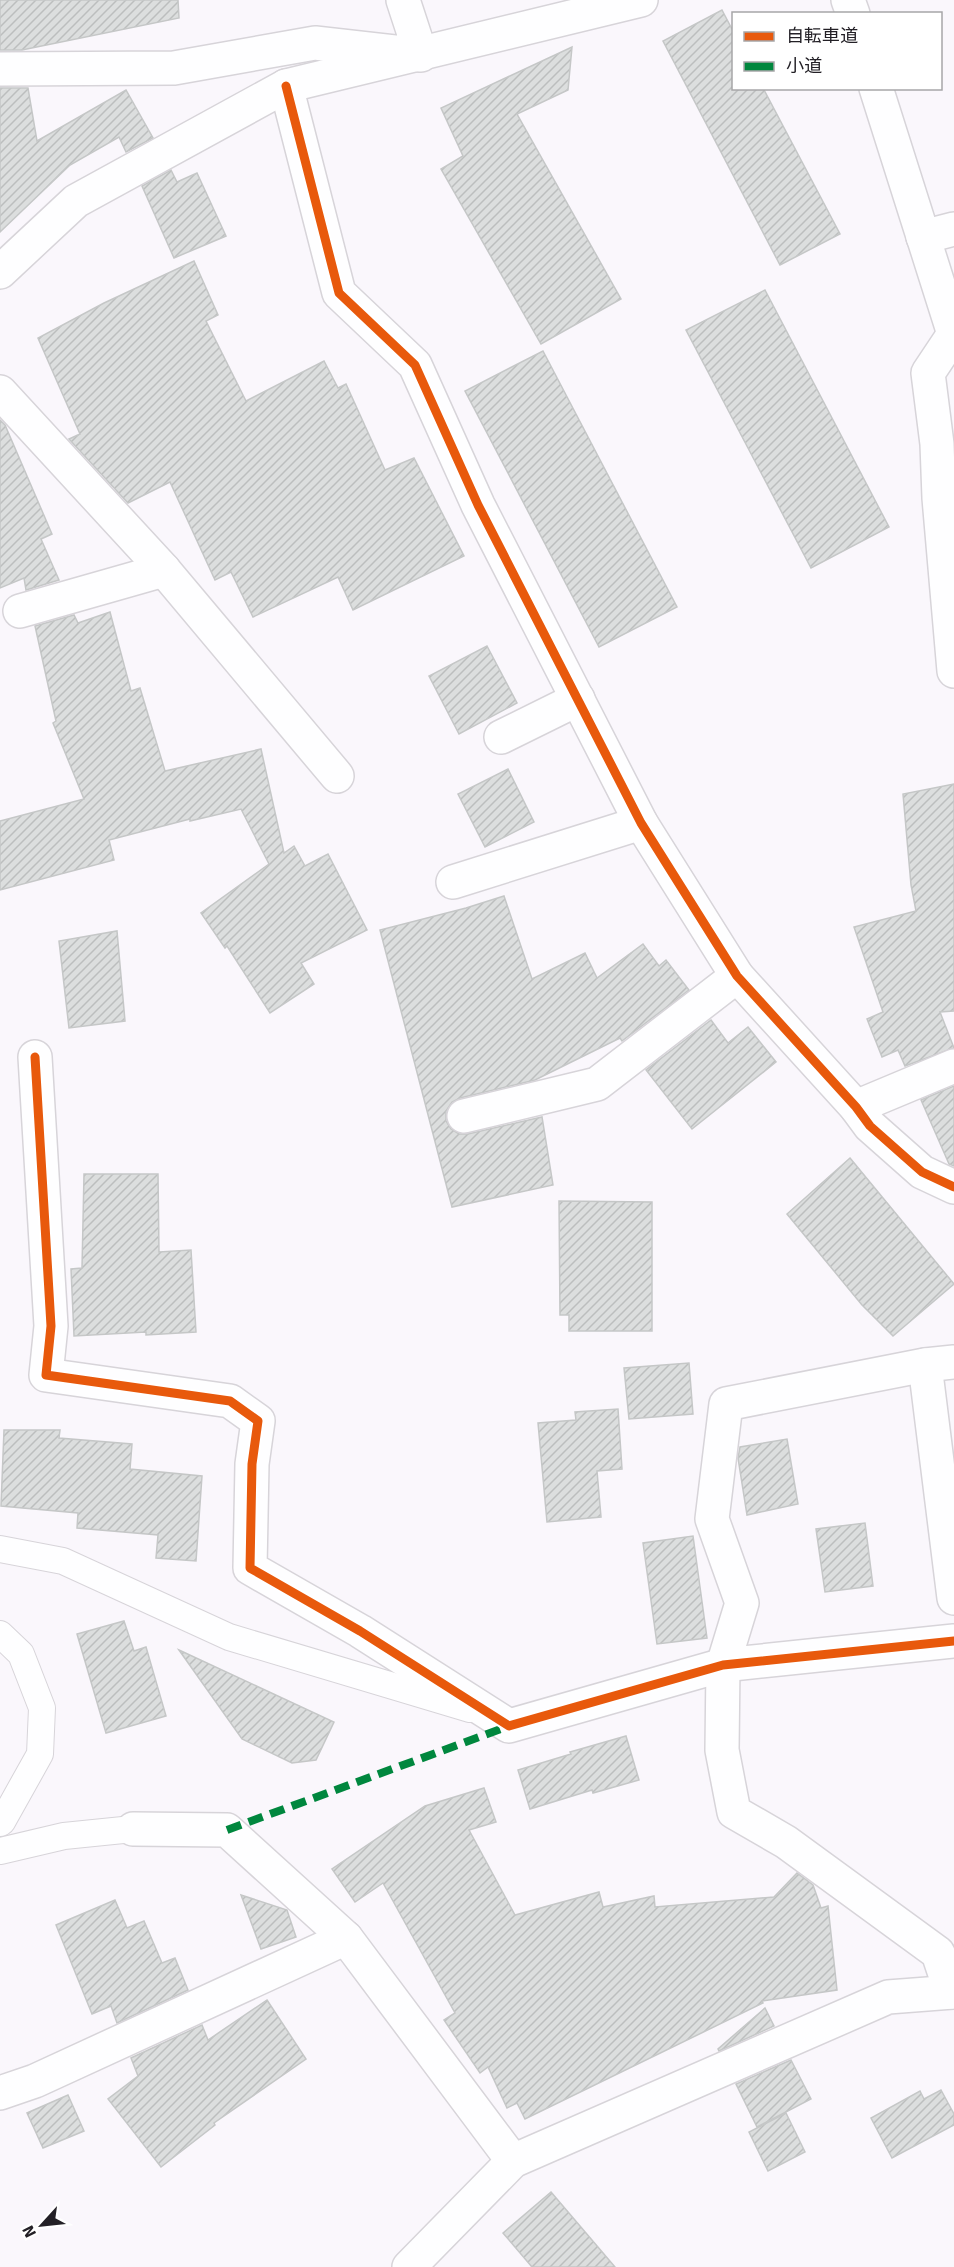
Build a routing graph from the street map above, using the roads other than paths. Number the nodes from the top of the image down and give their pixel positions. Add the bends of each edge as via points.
1 (404, 0) edge
2 (641, 0) edge
3 (421, 55) junction
4 (0, 69) edge
5 (286, 86) junction
6 (877, 90) edge
7 (939, 233) edge
8 (0, 272) edge
9 (954, 334) edge
10 (0, 392) edge
11 (164, 570) junction
12 (20, 611) dead end
13 (951, 613) edge
14 (954, 670) edge
15 (578, 699) junction
16 (501, 737) dead end
17 (337, 776) dead end
18 (641, 823) junction
19 (453, 882) dead end
20 (737, 975) junction
21 (35, 1057) dead end
22 (954, 1066) edge
23 (856, 1107) junction
24 (464, 1116) dead end
25 (954, 1187) edge
26 (940, 1363) edge
27 (0, 1549) edge
28 (954, 1598) edge
29 (0, 1634) edge
30 (954, 1641) edge
31 (723, 1665) junction
32 (495, 1717) junction
33 (0, 1822) edge
34 (133, 1829) joint
35 (0, 1851) edge
36 (345, 1938) junction
37 (952, 1992) edge
38 (0, 2093) edge
39 (513, 2161) junction
40 (409, 2267) edge

1 - 3 street
2 - 3 street
3 - 4 street via 315,43 174,68
3 - 5 street
5 - 8 street via 76,201
5 - 15 street via 339,293 414,365 478,505
6 - 7 street
7 - 9 street
9 - 13 street via 928,373
10 - 11 street
11 - 12 street
11 - 17 street
13 - 14 street
15 - 16 street
15 - 18 street
18 - 19 street
18 - 20 street
20 - 23 street
20 - 24 street via 597,1084
21 - 32 street via 51,1326 46,1375 230,1401 258,1420 252,1464 250,1568 360,1631
22 - 23 street
23 - 25 street via 870,1126 922,1172
26 - 28 street
26 - 31 street via 726,1404 712,1519 742,1603
27 - 32 lane via 63,1562 229,1637
29 - 33 lane via 21,1654 42,1708 40,1754
30 - 31 street
31 - 32 street via 508,1726
31 - 37 street via 722,1750 734,1812 786,1842 938,1953
34 - 35 lane via 64,1836
34 - 36 street via 227,1830
36 - 38 street
36 - 39 street
37 - 39 street via 888,1997
39 - 40 street

